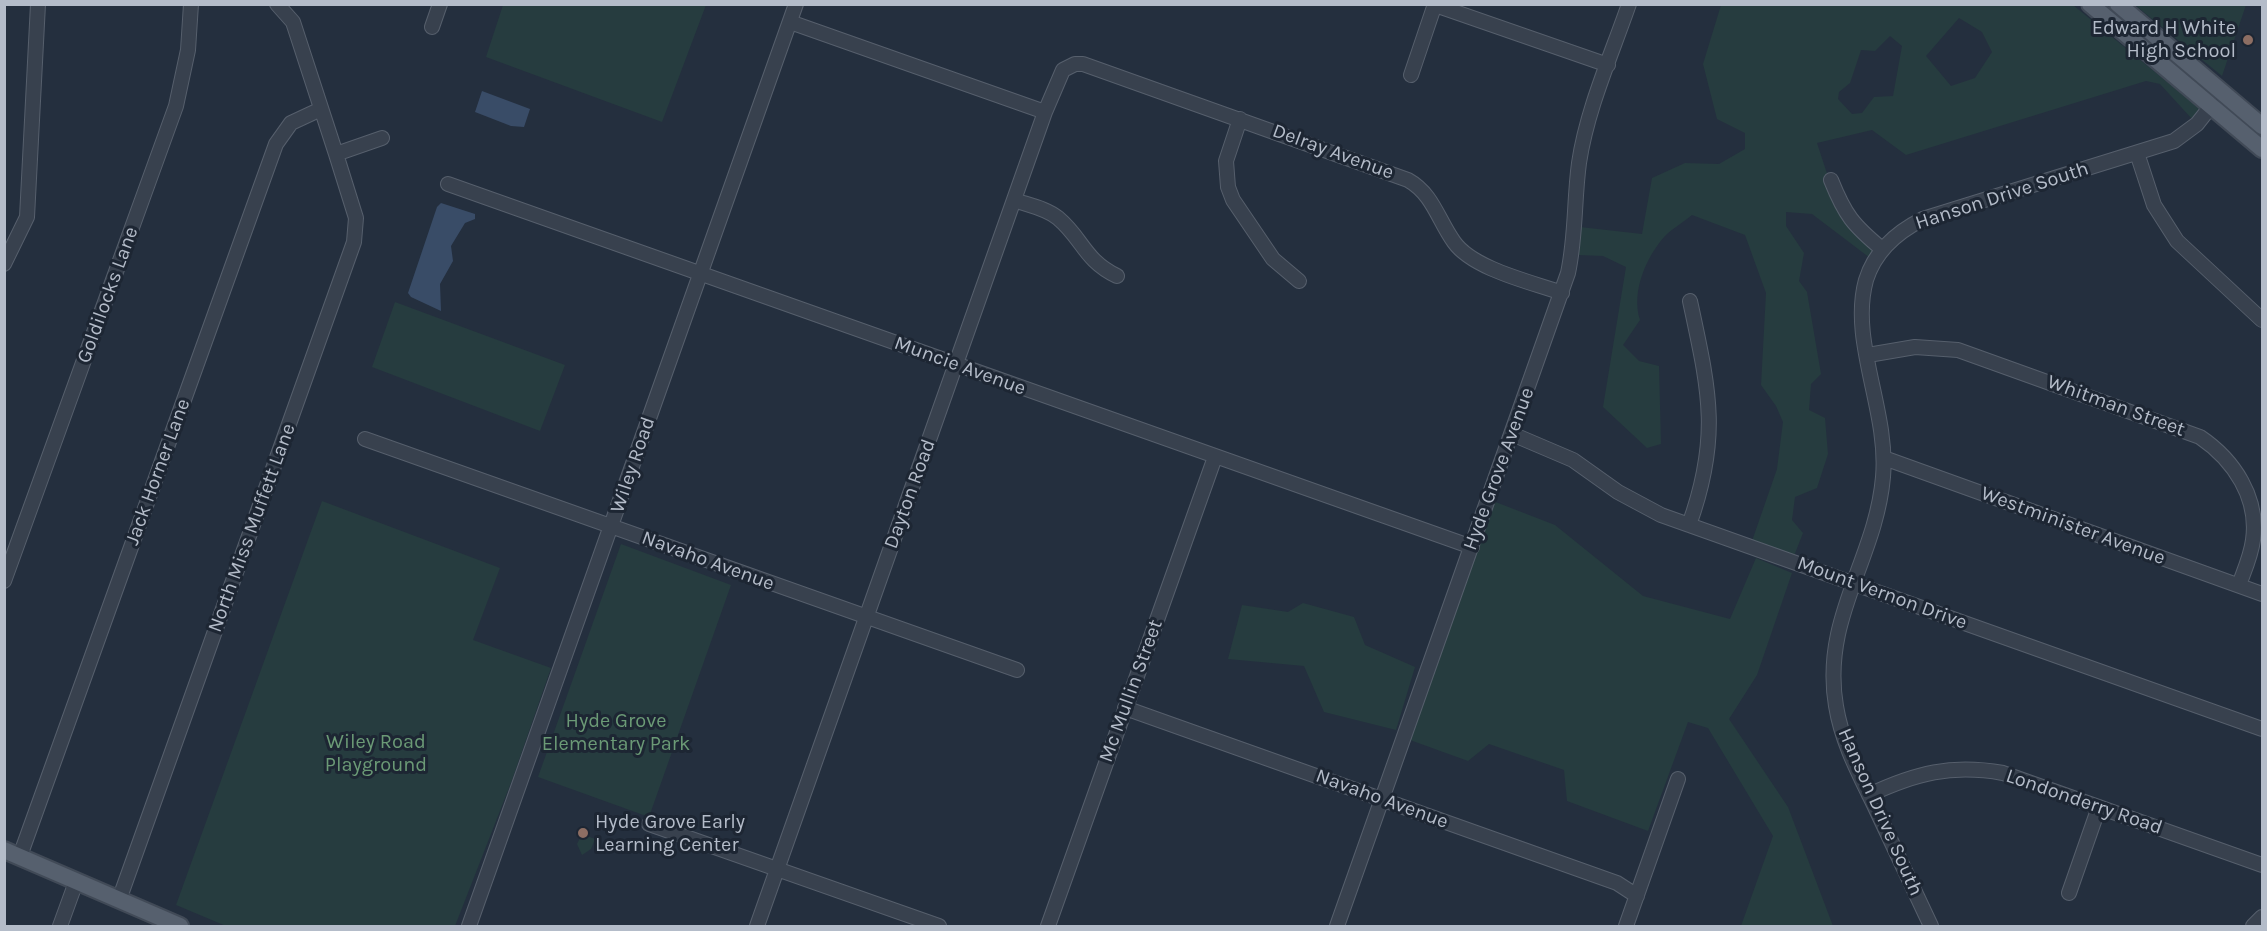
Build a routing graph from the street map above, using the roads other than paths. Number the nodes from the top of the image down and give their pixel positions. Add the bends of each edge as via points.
1 (38, 4) edge
2 (191, 4) edge
3 (277, 4) edge
4 (440, 4) edge
5 (796, 4) edge
6 (1629, 4) edge
7 (2090, 4) edge
8 (2118, 4) edge
9 (1435, 5) edge
10 (790, 22) junction
11 (432, 27) dead end
12 (1608, 65) junction
13 (1069, 66) joint
14 (1411, 75) dead end
15 (2212, 105) junction
16 (321, 109) junction
17 (1045, 112) junction
18 (1240, 119) junction
19 (2262, 126) edge
20 (382, 138) dead end
21 (2262, 149) edge
22 (2137, 153) junction
23 (336, 154) junction
24 (1831, 180) dead end
25 (448, 184) dead end
26 (1014, 201) junction
27 (8, 247) edge
28 (1882, 249) junction
29 (4, 264) edge
30 (700, 273) junction
31 (1118, 276) dead end
32 (1299, 281) dead end
33 (1562, 293) junction
34 (1690, 300) dead end
35 (2262, 320) edge
36 (1868, 356) junction
37 (956, 365) junction
38 (1512, 434) junction
39 (365, 439) dead end
40 (1215, 457) junction
41 (1884, 458) junction
42 (1689, 525) junction
43 (611, 527) junction
44 (1472, 548) junction
45 (4, 581) edge
46 (1852, 583) junction
47 (2239, 585) junction
48 (2262, 594) edge
49 (866, 617) junction
50 (1017, 670) dead end
51 (1125, 708) junction
52 (2262, 729) edge
53 (1678, 778) dead end
54 (1869, 795) junction
55 (1382, 800) junction
56 (2099, 807) junction
57 (649, 824) dead end
58 (12, 853) edge
59 (2262, 865) edge
60 (777, 869) junction
61 (76, 882) junction
62 (2069, 893) dead end
63 (1637, 896) junction
64 (119, 900) junction
65 (2262, 917) edge
66 (179, 926) edge
67 (60, 927) edge
68 (469, 927) edge
69 (757, 927) edge
70 (939, 927) edge
71 (1048, 927) edge
72 (1336, 927) edge
73 (1626, 927) edge
74 (1931, 927) edge
75 (2253, 927) edge

1 - 27 street via 27,217
2 - 45 street, Goldilocks Lane via 189,50 176,106
3 - 16 street, North Miss Muffett Lane via 293,22
4 - 11 street
5 - 10 street, Wiley Road
6 - 12 street, Hyde Grove Avenue
7 - 15 main road
8 - 19 main road
9 - 12 street
9 - 14 street
10 - 17 street
10 - 30 street, Wiley Road
12 - 33 street, Hyde Grove Avenue via 1579,162 1573,253
13 - 17 street, Dayton Road via 1059,76
13 - 18 street, Delray Avenue via 1083,64
15 - 21 main road
15 - 22 street, Hanson Drive South via 2197,124 2174,141
16 - 23 street, North Miss Muffett Lane
16 - 58 street, Jack Horner Lane via 291,123 276,144
17 - 26 street, Dayton Road
18 - 32 street via 1226,161 1228,187 1273,259
18 - 33 street, Delray Avenue via 1408,180 1425,192 1454,243 1472,258
20 - 23 street
22 - 28 street, Hanson Drive South via 1939,213 1908,226
22 - 35 street via 2154,205 2177,241
23 - 64 street, North Miss Muffett Lane via 356,218 354,242
24 - 28 street via 1854,226
25 - 30 street, Muncie Avenue
26 - 31 street via 1058,218 1099,267
26 - 37 street, Dayton Road
27 - 29 street
28 - 36 street, Hanson Drive South via 1867,277 1861,308
30 - 37 street, Muncie Avenue
30 - 43 street, Wiley Road
33 - 38 street, Hyde Grove Avenue
34 - 42 street via 1705,373 1710,424 1705,477
36 - 41 street, Hanson Drive South via 1880,412
36 - 47 street, Whitman Street via 1915,347 1958,350 2200,437 2223,454 2237,472 2251,503 2253,540
37 - 40 street, Muncie Avenue
37 - 49 street, Dayton Road
38 - 42 street, Mount Vernon Drive via 1573,460 1642,506
38 - 44 street, Hyde Grove Avenue
39 - 43 street, Navaho Avenue
40 - 44 street, Muncie Avenue
40 - 51 street, Mc Mullin Street
41 - 46 street, Hanson Drive South via 1874,522
41 - 47 street, Westminister Avenue
42 - 46 street, Mount Vernon Drive
43 - 49 street, Navaho Avenue
43 - 68 street, Wiley Road
44 - 55 street, Hyde Grove Avenue
46 - 52 street, Mount Vernon Drive
46 - 54 street, Hanson Drive South via 1836,637 1833,686 1844,742
47 - 48 street, Westminister Avenue
49 - 50 street, Navaho Avenue
49 - 60 street, Dayton Road
51 - 55 street, Navaho Avenue
51 - 71 street, Mc Mullin Street
53 - 63 street
54 - 56 street, Londonderry Road via 1918,774 1984,770 2021,778
54 - 74 street, Hanson Drive South
55 - 63 street, Navaho Avenue via 1617,883
55 - 72 street, Hyde Grove Avenue
56 - 59 street, Londonderry Road
56 - 62 street
57 - 60 street
58 - 61 main road
60 - 69 street, Dayton Road
60 - 70 street
61 - 64 main road
61 - 67 street
63 - 73 street
64 - 66 main road
65 - 75 street

